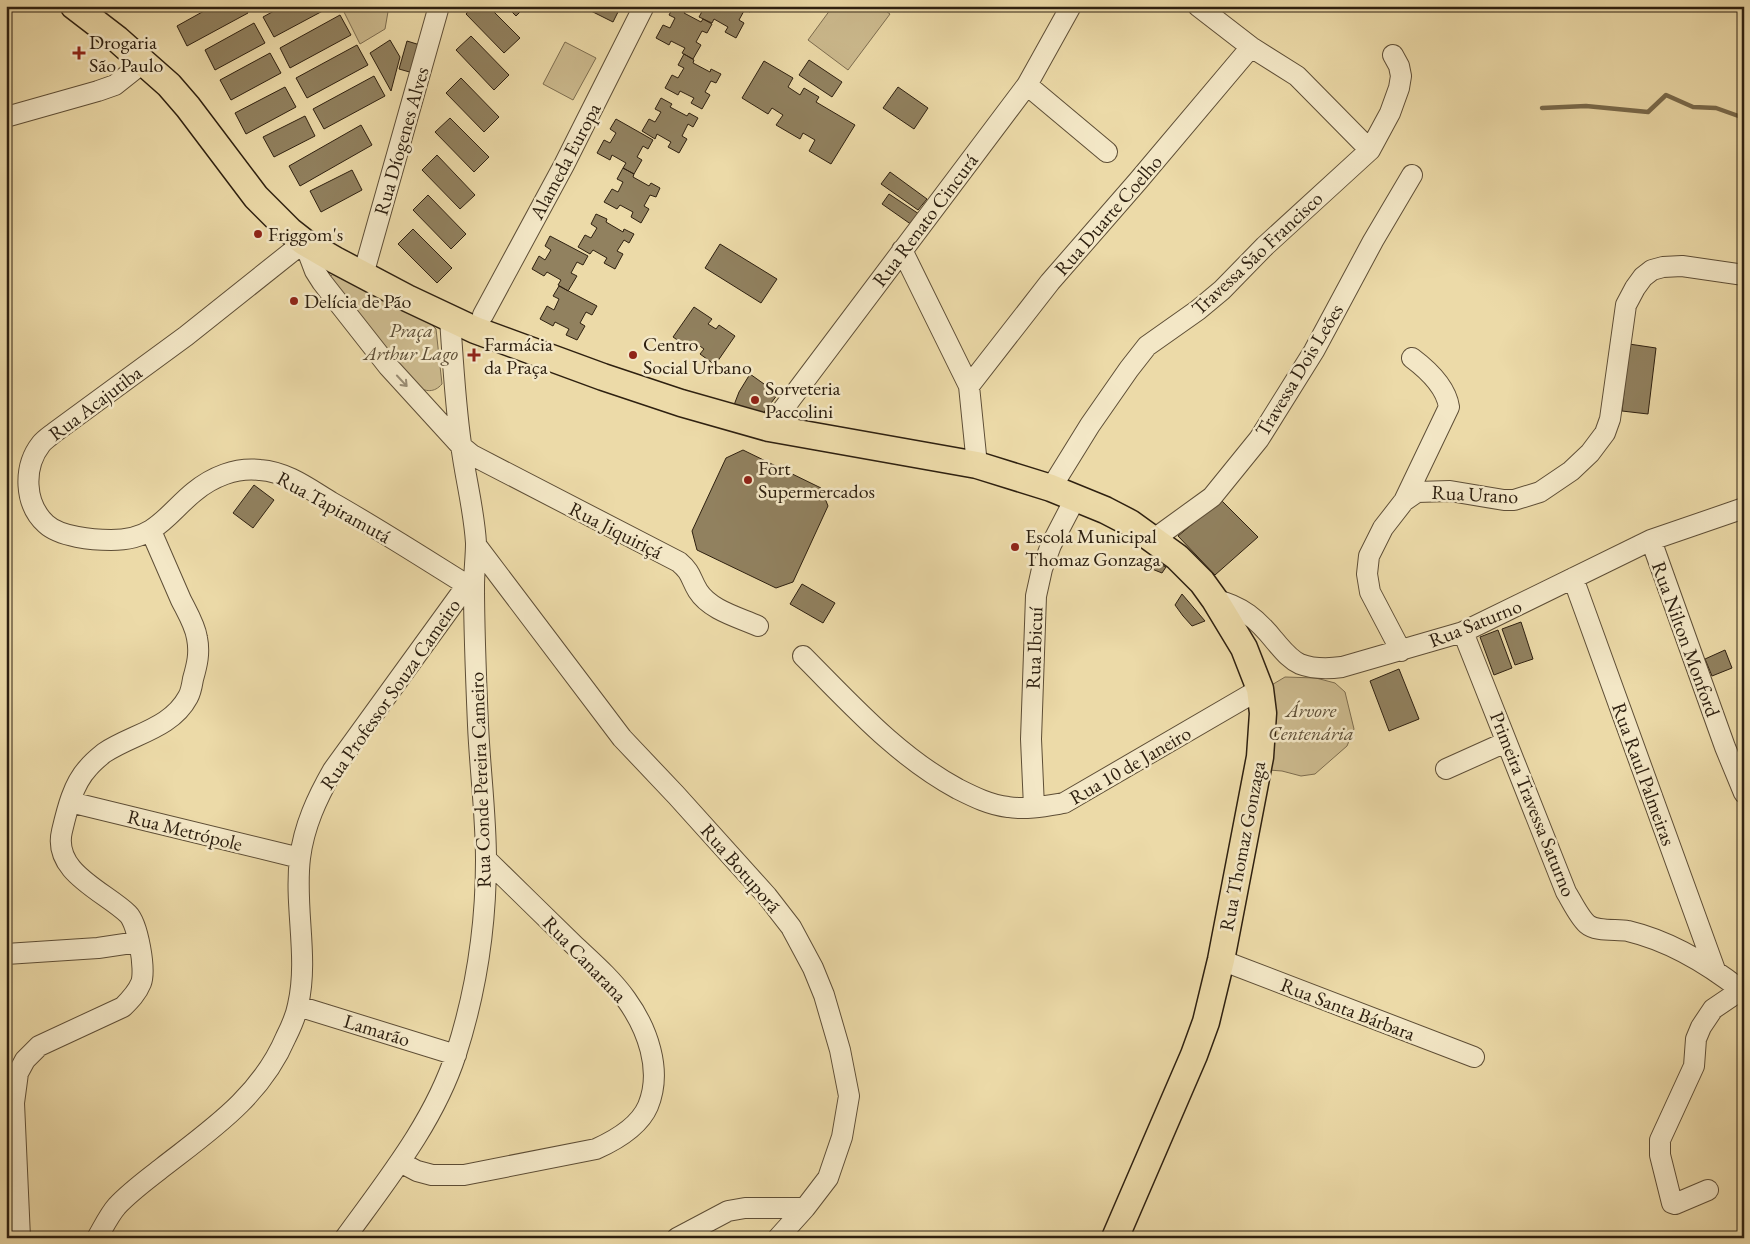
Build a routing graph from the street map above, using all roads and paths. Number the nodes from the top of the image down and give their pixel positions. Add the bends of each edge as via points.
1 (74, 6) edge
2 (439, 6) edge
3 (644, 6) edge
4 (1071, 6) edge
5 (1198, 6) edge
6 (1251, 47) junction
7 (1393, 55) dead end
8 (144, 62) junction
9 (1027, 85) junction
10 (6, 117) edge
11 (1370, 150) junction
12 (1107, 152) dead end
13 (1412, 175) dead end
14 (304, 242) junction
15 (902, 250) junction
16 (363, 275) junction
17 (1744, 275) edge
18 (483, 315) dead end
19 (450, 319) junction
20 (1412, 358) dead end
21 (969, 386) junction
22 (770, 428) junction
23 (461, 446) junction
24 (977, 465) junction
25 (1051, 488) junction
26 (1076, 497) junction
27 (1404, 502) junction
28 (1742, 514) edge
29 (151, 530) junction
30 (1154, 539) junction
31 (1651, 540) junction
32 (476, 545) junction
33 (1573, 578) junction
34 (470, 585) junction
35 (1215, 600) junction
36 (758, 626) dead end
37 (1463, 632) junction
38 (1401, 652) junction
39 (803, 656) dead end
40 (1260, 689) junction
41 (1506, 742) junction
42 (1446, 769) dead end
43 (1744, 793) edge
44 (70, 802) junction
45 (1034, 808) junction
46 (300, 858) junction
47 (486, 859) junction
48 (138, 942) junction
49 (6, 954) edge
50 (1221, 960) junction
51 (1716, 970) junction
52 (1742, 989) edge
53 (298, 1006) junction
54 (456, 1054) junction
55 (1474, 1058) dead end
56 (400, 1162) junction
57 (1708, 1190) dead end
58 (805, 1208) junction
59 (20, 1238) edge
60 (97, 1238) edge
61 (345, 1238) edge
62 (677, 1238) edge
63 (778, 1238) edge
64 (1115, 1238) edge

1 - 8 main road, Rua Thomaz Gonzaga
2 - 16 street, Rua Díogenes Alves
3 - 18 street, Alameda Europa via 564,165
4 - 9 street, Rua Renato Cincurá
5 - 6 street
6 - 11 street via 1297,76
6 - 21 street, Rua Duarte Coelho via 1050,282
7 - 11 street, Travessa São Francisco via 1401,76 1399,88
8 - 10 street via 115,85
8 - 14 main road, Rua Thomaz Gonzaga via 188,107 256,198
9 - 12 street
9 - 15 street, Rua Renato Cincurá
11 - 25 street, Travessa São Francisco via 1222,290 1147,346 1090,425
13 - 30 street, Travessa Dois Leões via 1314,351 1259,439 1212,496
14 - 16 main road, Rua Thomaz Gonzaga
14 -> 23 street via 322,282 388,366
14 - 29 street, Rua Acajutiba via 186,336 55,432 33,456 28,489 36,511 47,525 85,538 112,540 132,538
15 - 21 street
15 - 22 street, Rua Renato Cincurá
16 - 19 main road, Rua Thomaz Gonzaga
17 - 27 street, Rua Urano via 1682,266 1652,270 1643,278 1626,305 1610,419 1605,433 1571,471 1540,492 1514,500 1450,491 1417,492
19 - 22 main road, Rua Thomaz Gonzaga via 612,380
19 - 23 street, Rua Conde Pereira Cameiro
20 - 27 street, Rua Urano via 1430,372 1444,392 1449,407
21 - 24 street
22 - 24 main road, Rua Thomaz Gonzaga
23 - 32 street, Rua Conde Pereira Cameiro via 472,500
23 - 36 street, Rua Jiquiriçá via 485,463 679,562 688,570 705,599
24 - 25 main road, Rua Thomaz Gonzaga
25 - 26 main road, Rua Thomaz Gonzaga
26 - 30 main road, Rua Thomaz Gonzaga via 1130,523
26 - 45 street, Rua Ibicuí via 1051,545 1036,596 1031,739
27 - 38 street, Rua Urano via 1374,544 1367,574 1370,592
28 - 31 street, Rua Saturno
29 - 34 street, Rua Tapiramutá via 194,492 216,478 238,470 260,470 285,475
29 - 44 street via 197,637 199,658 189,696 174,715 104,753 86,769
30 - 35 main road, Rua Thomaz Gonzaga via 1177,557
31 - 33 street, Rua Saturno
31 - 43 street, Rua Nilton Monford
32 - 34 street, Rua Conde Pereira Cameiro
32 - 58 street, Rua Botuporã via 622,738 767,896 791,927 813,968 840,1050 849,1096 842,1137 828,1178
33 - 37 street, Rua Saturno
33 - 51 street, Rua Raul Palmeiras
34 - 46 street, Rua Professor Souza Cameiro via 333,770 316,801
34 - 47 street, Rua Conde Pereira Cameiro
35 - 38 street, Rua Saturno via 1229,602 1253,617 1291,659 1306,666 1342,667
35 - 40 main road, Rua Thomaz Gonzaga via 1244,648
37 - 38 street, Rua Saturno
37 - 41 street, Primeira Travessa Saturno
39 - 45 street, Rua 10 de Janeiro via 886,739 924,768 977,799 1008,808
40 - 45 street, Rua 10 de Janeiro via 1064,803
40 - 50 main road, Rua Thomaz Gonzaga via 1263,713 1260,757
41 - 42 street
41 - 51 street, Primeira Travessa Saturno via 1566,892 1587,925 1628,931 1651,939
44 - 46 street, Rua Metrópole
44 - 48 street via 61,832 60,845 65,858 98,893 129,915
46 - 53 street, Rua Professor Souza Cameiro via 302,972
47 - 54 street, Rua Conde Pereira Cameiro via 474,985
47 - 56 street, Rua Canarana via 626,998 648,1040 652,1058 652,1091 647,1107 632,1126 612,1142 596,1149 464,1175 417,1171
48 - 49 street
48 - 59 street via 143,966 141,982 133,998 123,1007 39,1046 18,1073 14,1103
50 - 55 street, Rua Santa Bárbara
50 - 64 main road, Rua Thomaz Gonzaga via 1194,1056
51 - 52 street, Primeira Travessa Saturno
52 - 57 street via 1713,1009 1701,1027 1696,1039 1694,1066 1660,1140 1660,1155 1672,1203
53 - 54 street, Lamarão
53 - 60 street, Rua Professor Souza Cameiro via 282,1046 249,1097 116,1207
54 - 56 street, Rua Conde Pereira Cameiro via 430,1113
56 - 61 street, Rua Conde Pereira Cameiro
58 - 62 street via 728,1211
58 - 63 street, Rua Botuporã

